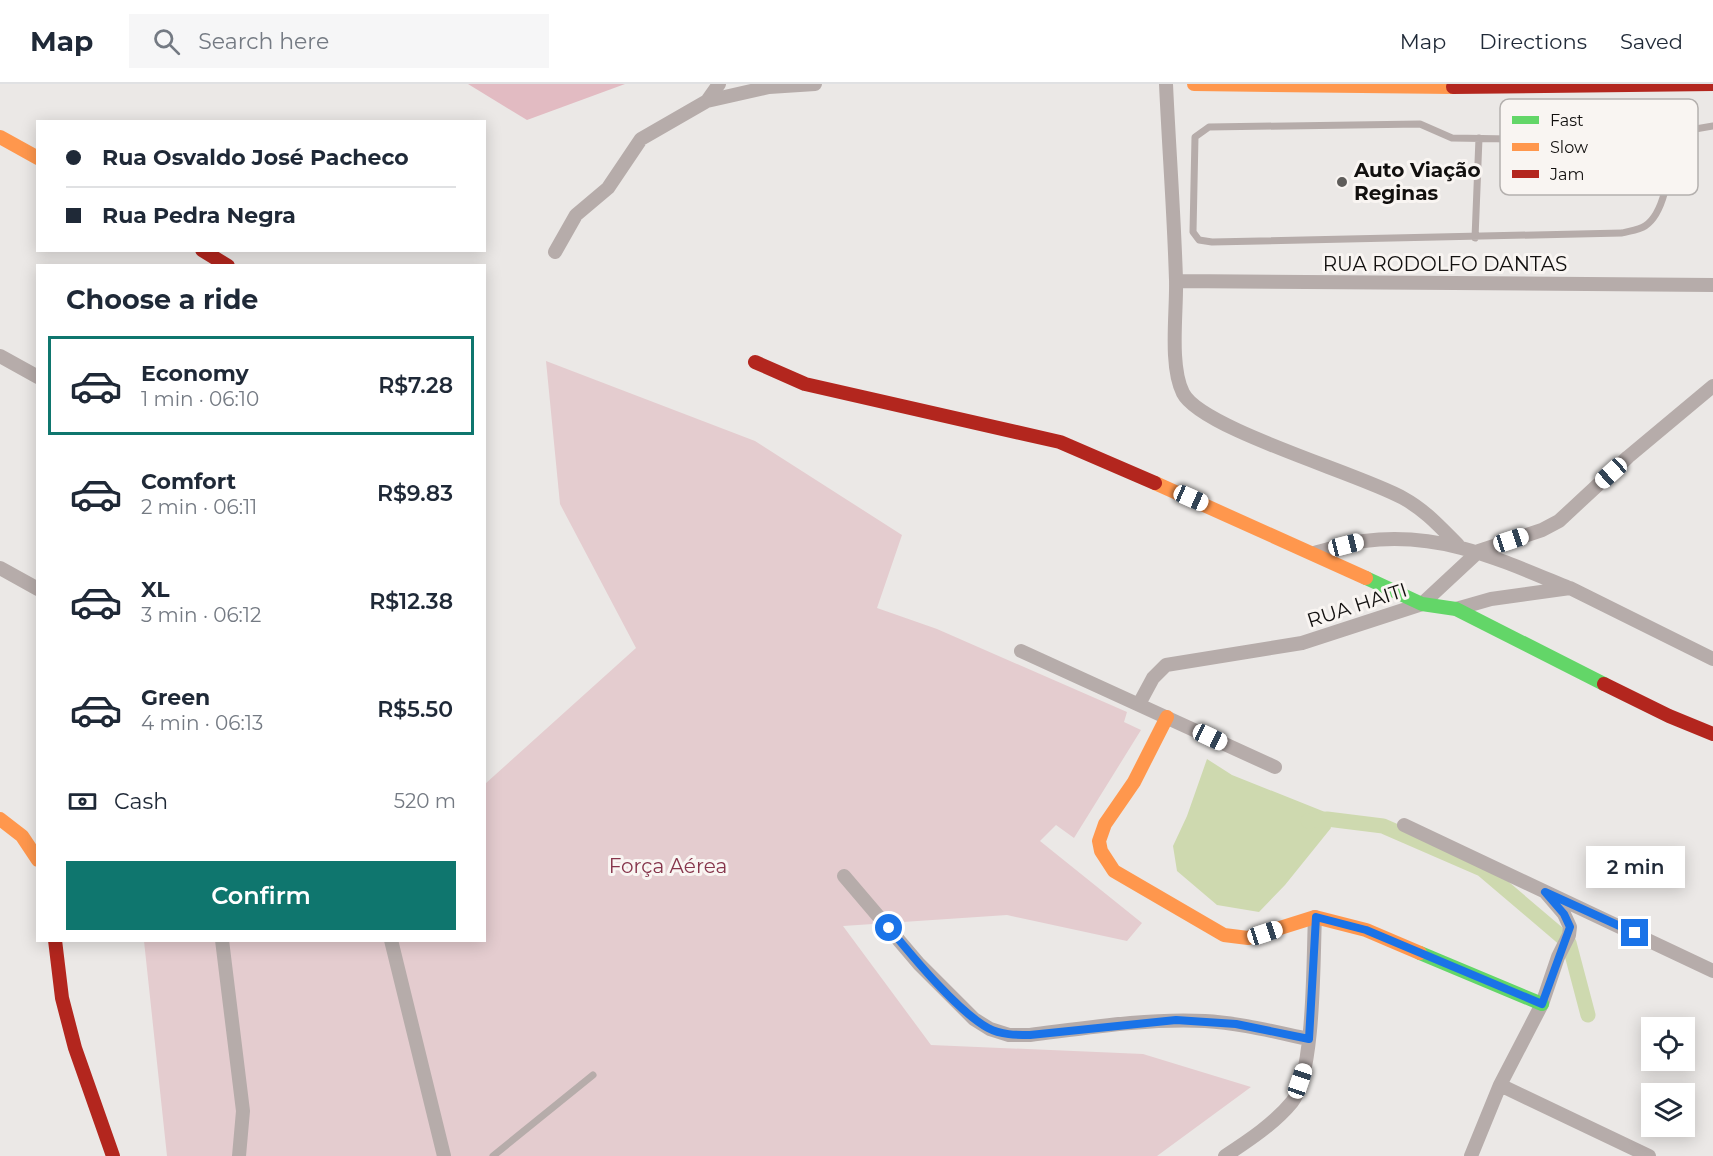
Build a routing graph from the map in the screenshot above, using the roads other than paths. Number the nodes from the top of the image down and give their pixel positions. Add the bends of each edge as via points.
1 (719, 84) edge
2 (815, 84) edge
3 (1166, 84) edge
4 (1194, 84) edge
5 (1713, 84) edge
6 (1366, 86) edge
7 (707, 101) junction
8 (1713, 126) edge
9 (1698, 129) edge
10 (0, 137) edge
11 (1479, 138) junction
12 (1500, 138) edge
13 (36, 157) edge
14 (1665, 195) edge
15 (1475, 238) junction
16 (205, 252) edge
17 (555, 252) dead end
18 (225, 264) edge
19 (1176, 281) junction
20 (1713, 285) edge
21 (0, 356) edge
22 (755, 362) dead end
23 (36, 376) edge
24 (1713, 386) edge
25 (1458, 545) junction
26 (1479, 551) junction
27 (1314, 553) junction
28 (0, 568) edge
29 (36, 588) edge
30 (1569, 588) junction
31 (1422, 604) junction
32 (1456, 609) junction
33 (1021, 651) dead end
34 (1710, 653) edge
35 (1139, 704) junction
36 (1167, 717) junction
37 (1713, 734) edge
38 (1275, 767) dead end
39 (0, 819) edge
40 (1404, 825) dead end
41 (36, 856) edge
42 (844, 876) dead end
43 (1545, 892) junction
44 (1316, 917) junction
45 (55, 942) edge
46 (222, 942) edge
47 (391, 942) edge
48 (1713, 971) edge
49 (1542, 1004) junction
50 (1309, 1039) junction
51 (593, 1074) dead end
52 (1500, 1085) junction
53 (113, 1156) edge
54 (239, 1156) edge
55 (444, 1156) edge
56 (493, 1156) edge
57 (1225, 1156) edge
58 (1471, 1156) edge
59 (1648, 1156) edge

1 - 7 street
2 - 7 street via 770,87
3 - 19 street
4 - 6 street
5 - 6 street
7 - 17 street via 641,139 608,188 576,215
8 - 9 lane
10 - 13 street
11 - 12 lane
11 - 15 lane
11 - 15 lane via 1452,138 1420,124 1209,127 1195,137 1194,155 1193,232 1199,240
14 - 15 lane via 1657,213 1645,226 1622,233
16 - 18 street
19 - 20 street, RUA RODOLFO DANTAS
19 - 25 street via 1179,377 1183,394 1197,409 1263,441 1401,497 1427,513
21 - 23 street
22 - 27 street via 804,384 1060,442
24 - 26 street, RUA HAITI via 1559,521
25 - 26 street
25 - 27 street via 1385,539
26 - 30 street
26 - 31 street, RUA HAITI
27 - 31 street
28 - 29 street
30 - 32 street via 1491,599
30 - 34 street
31 - 32 street
31 - 35 street, RUA HAITI via 1302,643 1166,666 1153,678
32 - 37 street via 1668,716
33 - 35 street
35 - 36 street
36 - 38 street
36 - 44 street via 1134,782 1105,824 1100,841 1104,860 1125,878 1224,935 1248,938
39 - 41 street via 16,828
40 - 43 street
42 - 50 street via 919,964 974,1019 990,1029 1009,1035 1030,1035 1176,1020 1236,1024
43 - 48 street
43 - 49 street via 1570,927
44 - 49 street via 1366,930
44 - 50 street
45 - 53 street via 62,998 75,1048
46 - 54 street via 243,1110
47 - 55 street
49 - 52 street
50 - 57 street via 1307,1062 1294,1100
51 - 56 lane
52 - 58 street
52 - 59 street

